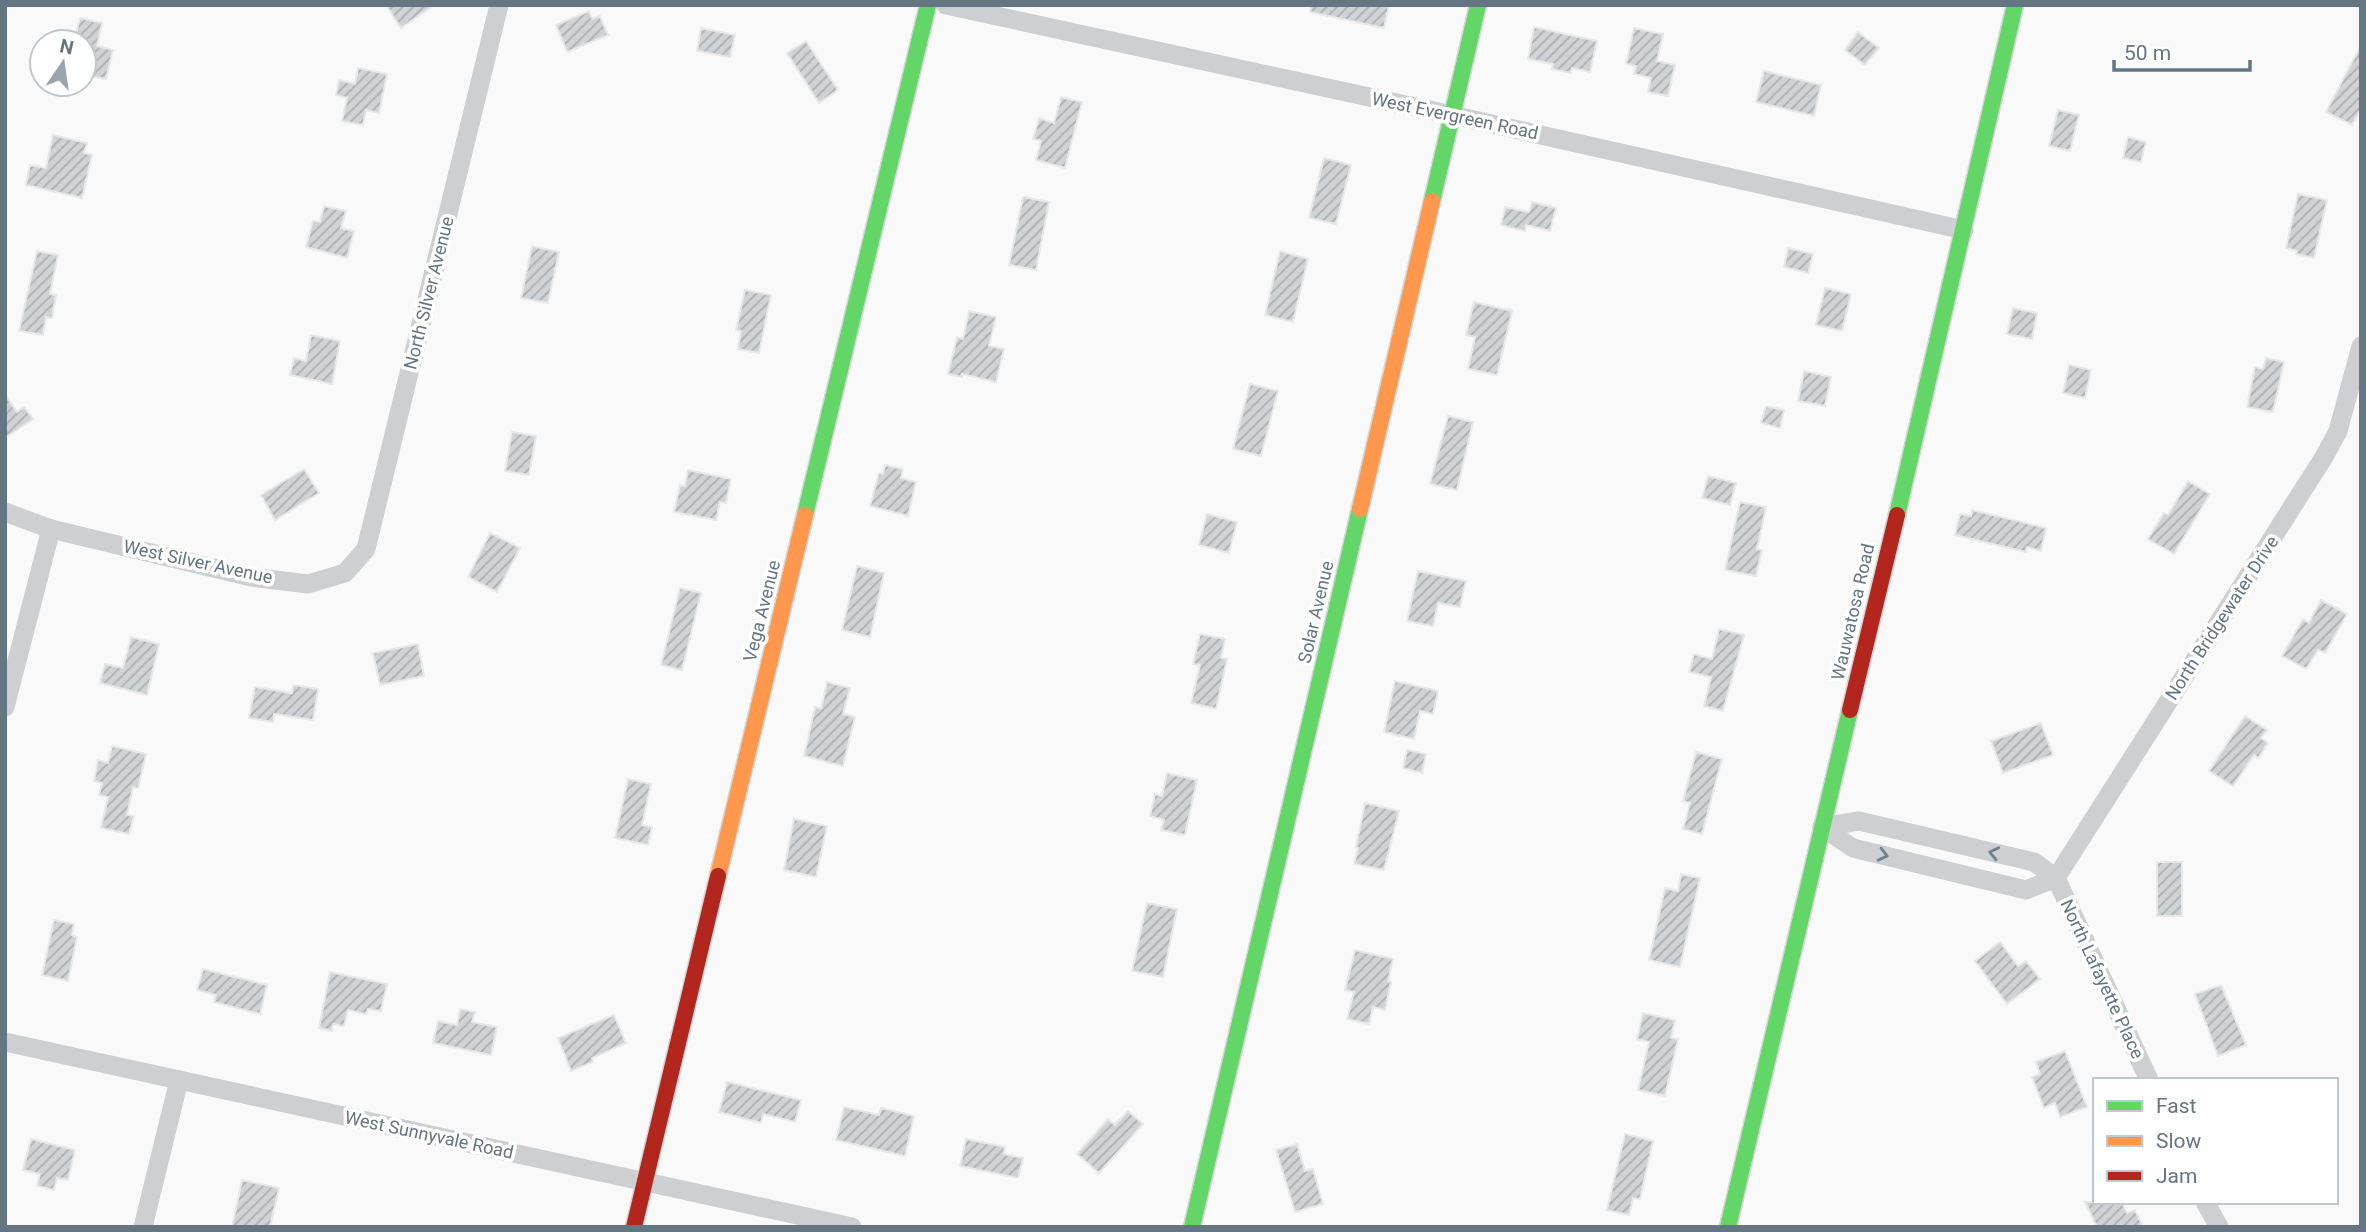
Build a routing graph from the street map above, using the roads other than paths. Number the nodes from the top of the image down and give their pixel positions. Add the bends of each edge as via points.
1 (499, 5) edge
2 (928, 5) edge
3 (946, 5) edge
4 (1478, 5) edge
5 (2015, 5) edge
6 (1452, 115) junction
7 (1964, 230) junction
8 (2361, 346) edge
9 (5, 512) edge
10 (51, 529) junction
11 (345, 573) joint
12 (5, 707) edge
13 (1822, 827) junction
14 (2056, 878) junction
15 (5, 1042) edge
16 (2147, 1078) edge
17 (179, 1080) junction
18 (645, 1182) junction
19 (2206, 1204) edge
20 (143, 1227) edge
21 (634, 1227) edge
22 (852, 1227) edge
23 (1192, 1227) edge
24 (1728, 1227) edge
25 (2218, 1227) edge

1 - 11 street, North Silver Avenue via 370,536 366,549
2 - 18 street, Vega Avenue
3 - 6 street, West Evergreen Road
4 - 6 street, Solar Avenue
5 - 7 street, Wauwatosa Road
6 - 7 street, West Evergreen Road
6 - 23 street, Solar Avenue
7 - 13 street, Wauwatosa Road
8 - 14 street, North Bridgewater Drive via 2338,431 2325,457
9 - 10 street, West Silver Avenue
10 - 11 street, West Silver Avenue via 251,576 308,584
10 - 12 street
14 -> 13 street via 2034,862 1859,821
13 -> 14 street via 1853,848 2026,890
13 - 24 street, Wauwatosa Road
14 - 16 street, North Lafayette Place
15 - 17 street, West Sunnyvale Road
17 - 18 street, West Sunnyvale Road
17 - 20 street
18 - 21 street, Vega Avenue
18 - 22 street, West Sunnyvale Road
19 - 25 street

